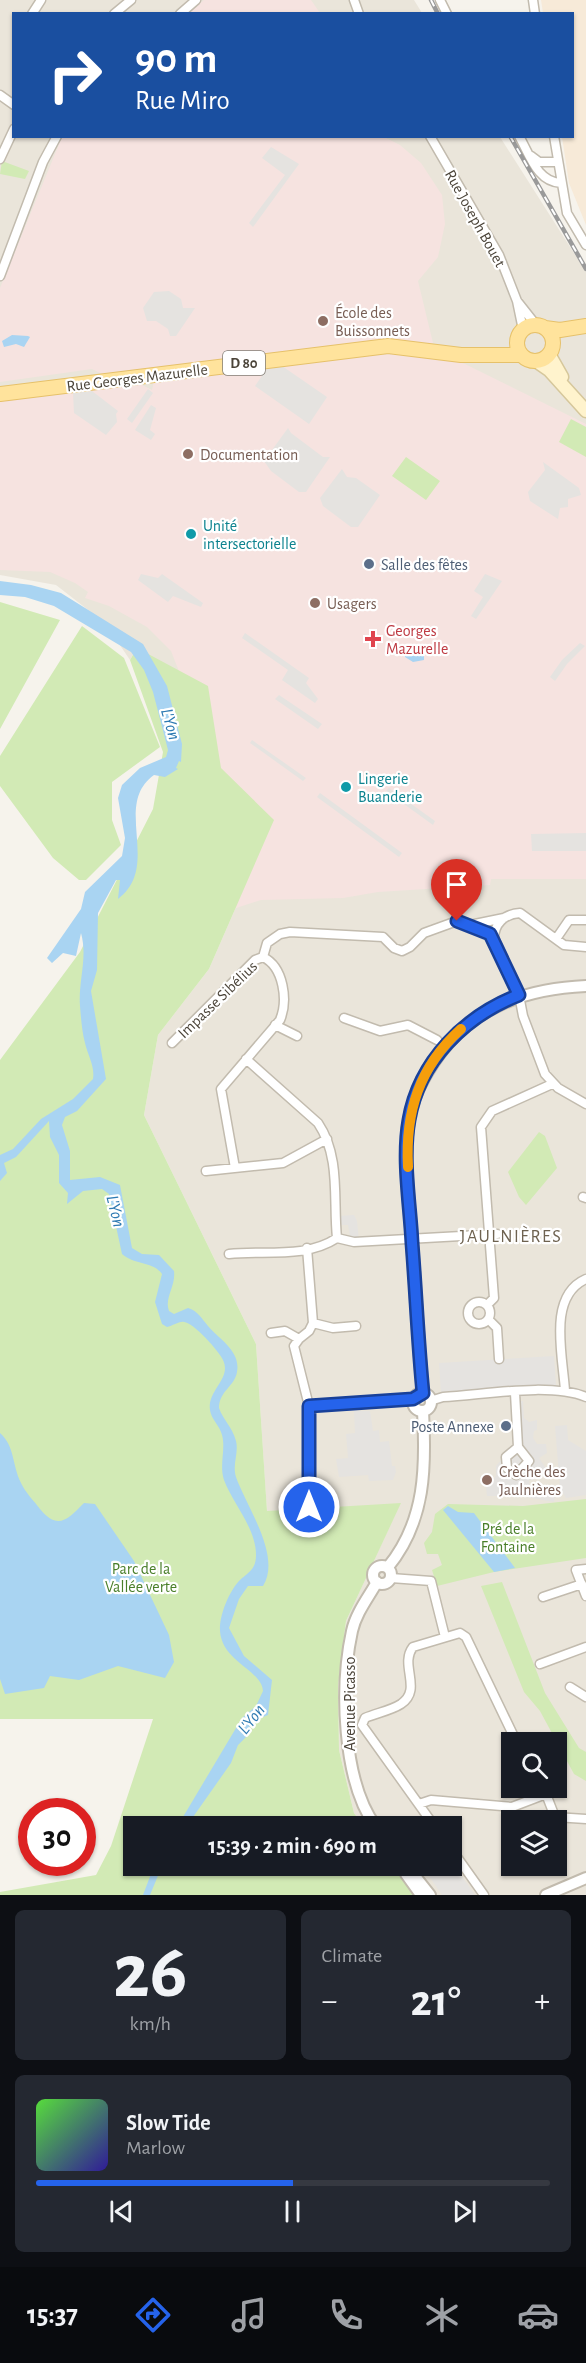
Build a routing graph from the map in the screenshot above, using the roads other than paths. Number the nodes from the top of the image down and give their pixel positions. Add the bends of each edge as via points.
1 (131, 0) edge
2 (196, 0) edge
3 (116, 12) edge
4 (182, 12) edge
5 (12, 133) edge
6 (56, 138) edge
7 (431, 138) edge
8 (520, 138) edge
9 (554, 138) edge
10 (527, 151) junction
11 (0, 159) edge
12 (558, 162) junction
13 (561, 183) junction
14 (586, 245) edge
15 (0, 276) edge
16 (517, 301) junction
17 (586, 326) edge
18 (530, 330) junction
19 (551, 350) junction
20 (489, 354) junction
21 (521, 355) junction
22 (536, 362) junction
23 (568, 388) junction
24 (0, 394) edge
25 (586, 411) edge
26 (504, 918) junction
27 (586, 920) edge
28 (470, 925) junction
29 (494, 939) junction
30 (556, 939) junction
31 (586, 947) edge
32 (263, 957) junction
33 (586, 986) edge
34 (519, 995) junction
35 (344, 1018) dead end
36 (275, 1025) junction
37 (297, 1036) dead end
38 (437, 1040) dead end
39 (172, 1042) dead end
40 (246, 1059) junction
41 (552, 1084) junction
42 (586, 1104) edge
43 (327, 1139) junction
44 (235, 1168) junction
45 (206, 1171) dead end
46 (493, 1234) junction
47 (337, 1238) junction
48 (412, 1238) junction
49 (307, 1248) junction
50 (229, 1254) dead end
51 (586, 1279) edge
52 (488, 1304) junction
53 (489, 1320) junction
54 (313, 1323) junction
55 (356, 1326) dead end
56 (271, 1333) dead end
57 (299, 1339) junction
58 (499, 1359) dead end
59 (565, 1390) junction
60 (515, 1393) junction
61 (586, 1397) edge
62 (422, 1398) junction
63 (309, 1406) junction
64 (518, 1447) dead end
65 (309, 1507) dead end
66 (586, 1569) edge
67 (389, 1573) junction
68 (377, 1582) junction
69 (582, 1584) junction
70 (586, 1596) edge
71 (543, 1597) dead end
72 (445, 1637) junction
73 (586, 1647) edge
74 (540, 1664) dead end
75 (570, 1687) dead end
76 (586, 1697) edge
77 (512, 1732) edge
78 (531, 1798) edge
79 (419, 1804) junction
80 (369, 1816) edge
81 (427, 1816) edge
82 (567, 1819) edge
83 (586, 1819) edge
84 (462, 1864) edge
85 (409, 1876) edge
86 (415, 1876) edge
87 (586, 1878) edge
88 (422, 1895) edge
89 (430, 1895) edge
90 (484, 1895) edge
91 (541, 1895) edge
92 (546, 1895) edge

1 - 3 street
2 - 4 street
5 - 11 street
6 - 15 street
7 - 16 street, Rue Joseph Bouet via 499,255
8 - 10 street
9 - 12 street
10 - 12 street via 539,162
10 - 13 street via 544,178
12 - 13 street
13 - 14 street via 567,213
16 - 18 street, Rue Joseph Bouet
16 - 18 street, Rue Joseph Bouet
17 - 18 main road
17 - 19 main road
18 - 19 main road via 551,336
18 - 20 main road, Rue Georges Mazurelle / D 80
18 - 21 main road
19 - 22 main road
19 - 23 main road
20 - 21 main road, Rue Georges Mazurelle / D 80
20 - 24 main road, Rue Georges Mazurelle / D 80 via 377,347
21 - 22 main road
22 - 23 main road
23 - 25 main road
26 - 28 street
26 - 29 street via 494,928
26 - 30 street via 520,913
27 - 30 street via 569,920
28 - 29 street
28 - 32 street, Impasse Sibélius via 457,921 428,931 402,951 383,937 286,933 267,943
29 - 34 street
30 - 31 street via 564,945
32 - 36 street via 277,970 284,996 283,1012
32 - 39 street, Impasse Sibélius via 255,960
33 - 34 street
34 - 41 street via 541,1065
34 - 48 street via 494,1006 459,1031 433,1064 412,1103 407,1145
35 - 38 street via 380,1031 408,1025
36 - 37 street
36 - 40 street
40 - 43 street via 318,1123
40 - 44 street via 222,1086 220,1094
41 - 42 street
41 - 46 street via 492,1111 484,1121 481,1134
43 - 44 street via 283,1163
43 - 47 street via 332,1153
44 - 45 street
46 - 48 street
46 - 52 street via 494,1298
47 - 48 street via 354,1242
47 - 49 street via 327,1245
48 - 62 street
49 - 50 street via 297,1252
49 - 54 street
51 - 59 street via 571,1289 562,1309
52 - 53 street
52 - 53 street via 470,1305 468,1314 474,1323
53 - 58 street via 496,1328
54 - 55 street via 333,1328
54 - 57 street
56 - 57 street via 285,1331
57 - 63 street via 294,1346
59 - 60 street
59 - 61 street
60 - 62 street
60 - 64 street
62 - 63 street
62 - 67 street via 414,1406 423,1411 425,1479 413,1526
63 - 65 street
66 - 69 street via 576,1570
67 - 68 street via 385,1584
67 - 68 street via 381,1566 374,1571
67 - 72 street via 431,1581
68 - 80 street, Avenue Picasso via 352,1630 346,1705 351,1772
69 - 70 street
69 - 71 street
72 - 77 street via 460,1633 466,1637
72 - 79 street via 413,1647 408,1657 412,1690 406,1699 362,1722 362,1728
73 - 74 street
75 - 76 street
78 - 79 street via 512,1807 431,1800
79 - 81 street
82 - 83 street
84 - 90 street
85 - 88 street
86 - 89 street
87 - 92 street
91 - 92 street

